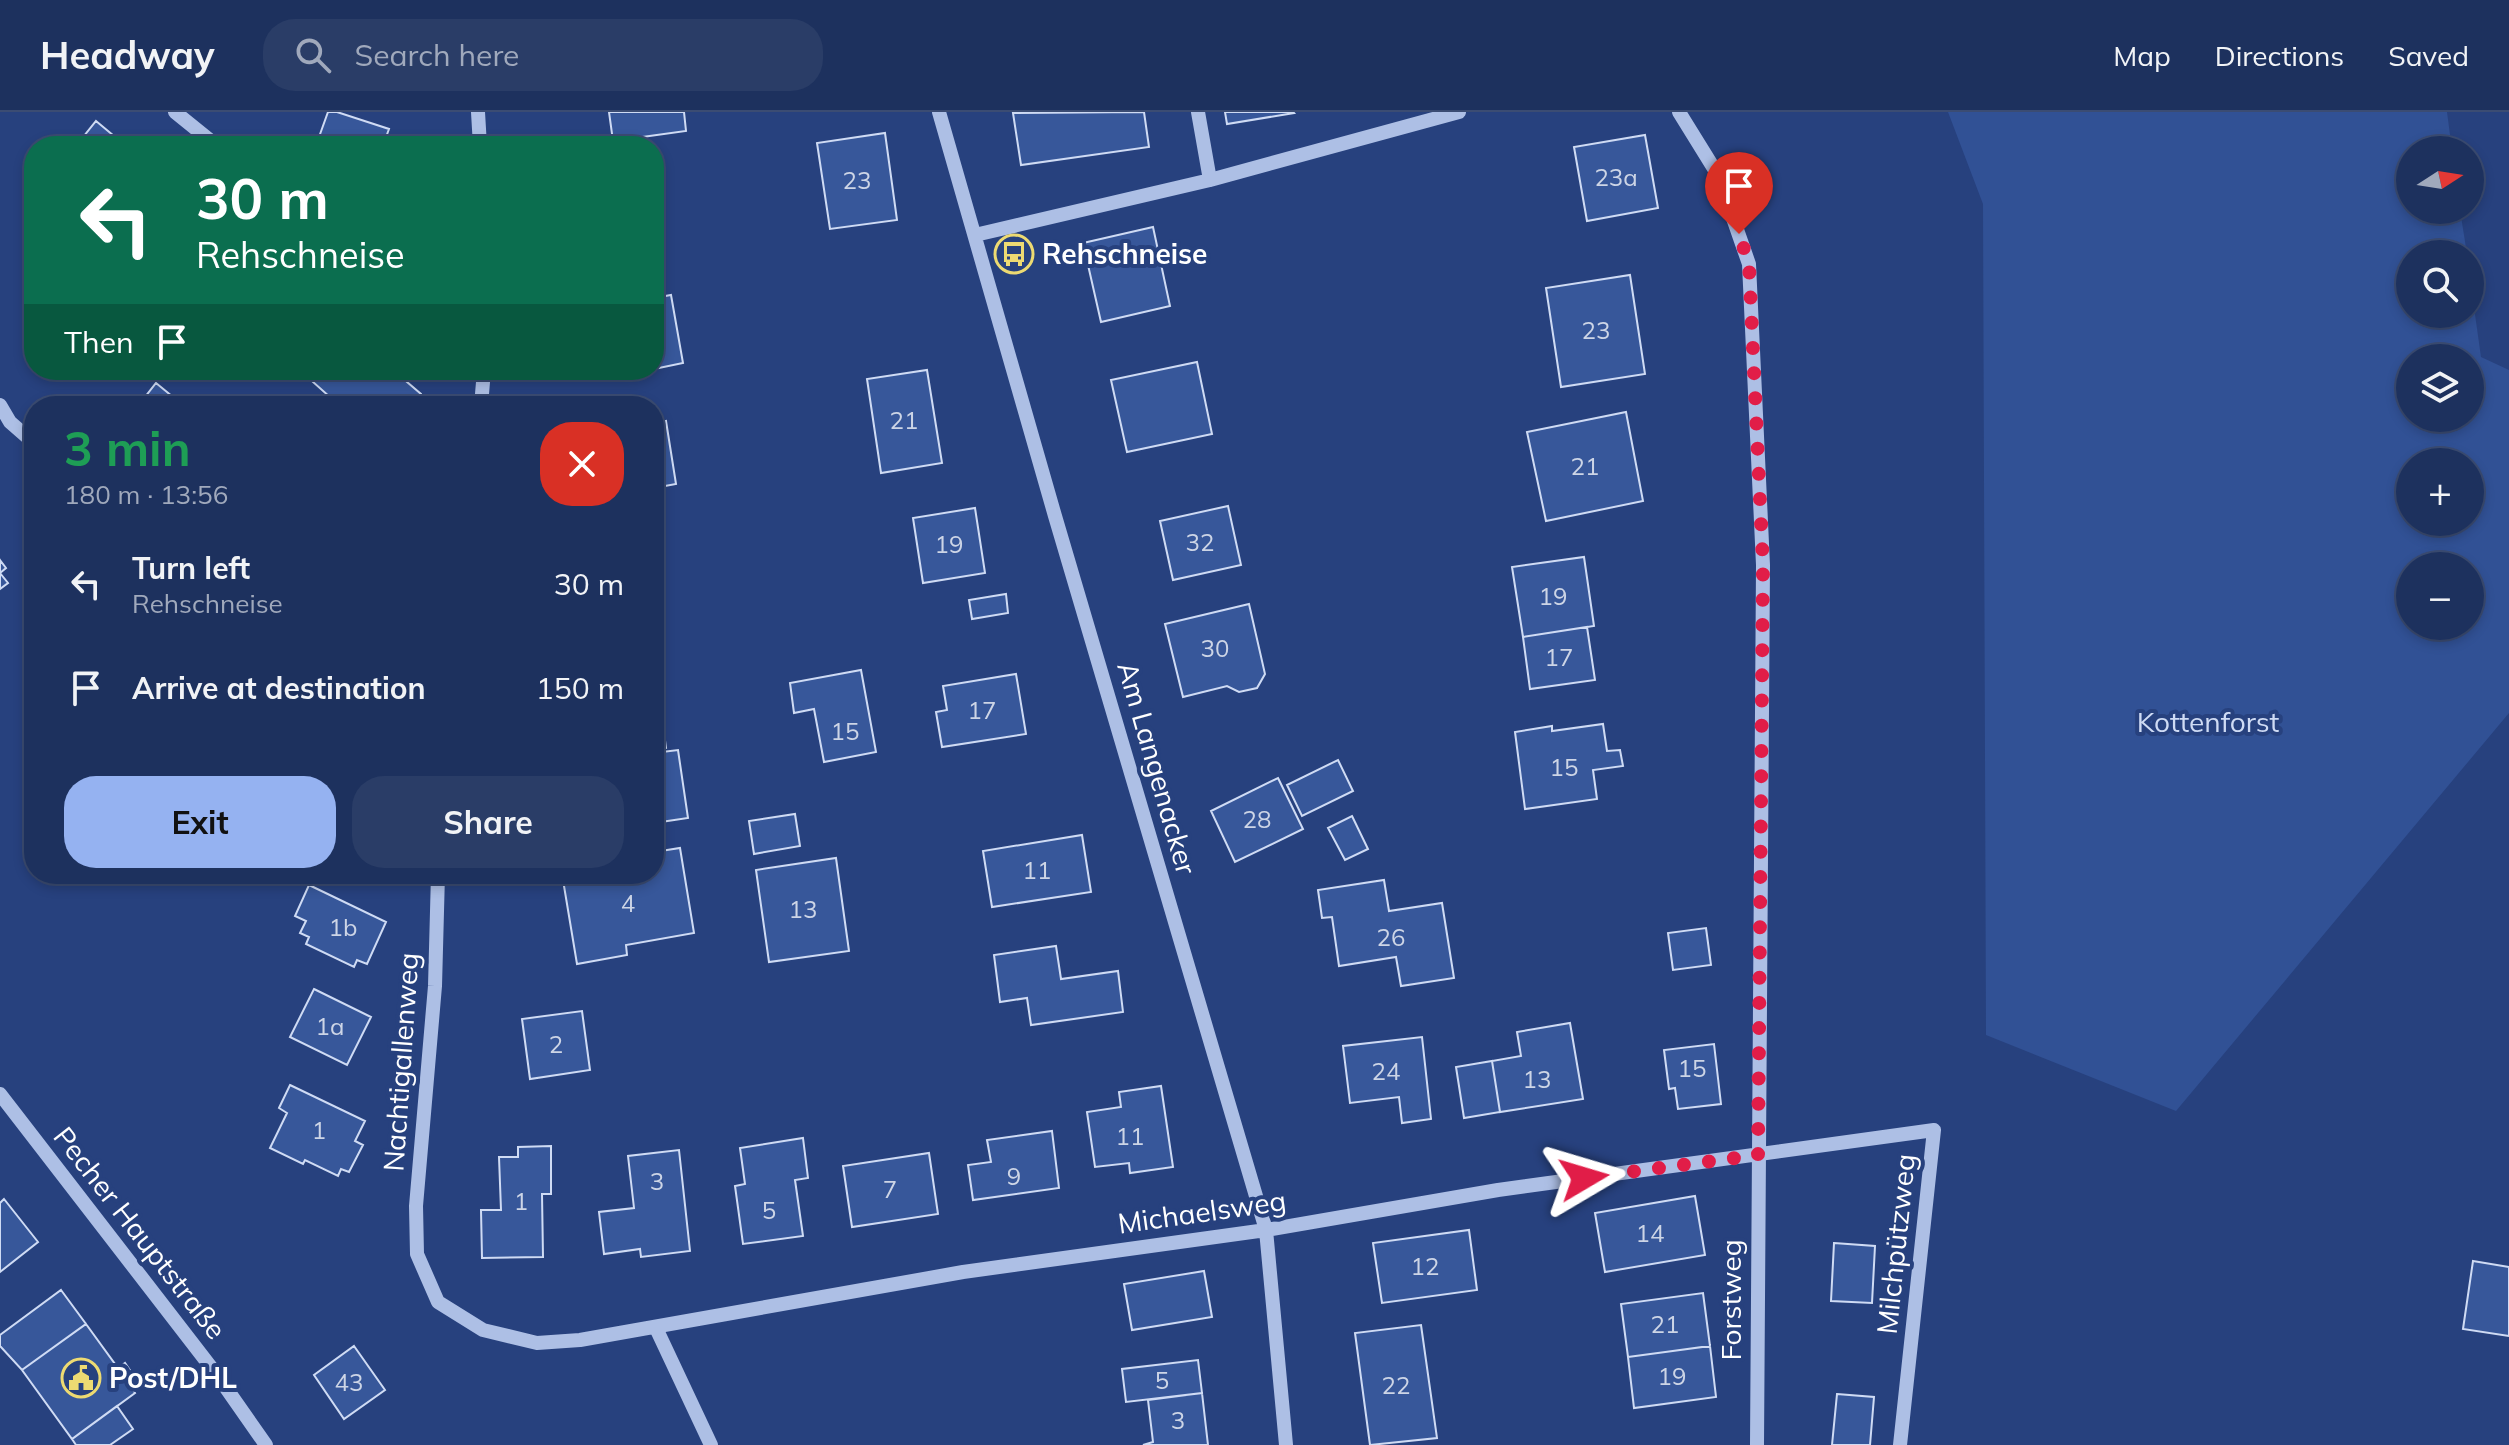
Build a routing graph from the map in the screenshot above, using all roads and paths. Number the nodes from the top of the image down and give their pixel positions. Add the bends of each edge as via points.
1 (175, 112) edge
2 (478, 112) edge
3 (939, 112) edge
4 (1198, 112) edge
5 (1459, 112) edge
6 (1679, 112) edge
7 (205, 136) edge
8 (479, 136) edge
9 (1210, 180) junction
10 (975, 235) junction
11 (0, 405) edge
12 (24, 434) edge
13 (438, 884) edge
14 (0, 1094) edge
15 (1758, 1155) junction
16 (1266, 1230) junction
17 (417, 1254) joint
18 (656, 1328) junction
19 (266, 1445) edge
20 (711, 1445) edge
21 (1286, 1445) edge
22 (1757, 1445) edge
23 (1900, 1445) edge

1 - 7 street
2 - 8 street
3 - 10 street, Am Langenacker
4 - 9 street
5 - 9 street
6 - 15 street via 1718,175 1749,264 1763,565
9 - 10 street
10 - 16 street, Am Langenacker
11 - 12 street
13 - 17 street, Nachtigallenweg
14 - 19 street, Pecher Hauptstraße
15 - 16 street, Michaelsweg via 1498,1190
15 - 22 street, Forstweg
15 - 23 street, Milchpützweg via 1934,1130
16 - 18 street, Michaelsweg via 963,1272
16 - 21 street, Am Langenacker
17 - 18 street, Michaelsweg via 438,1302 483,1330 537,1343
18 - 20 street

